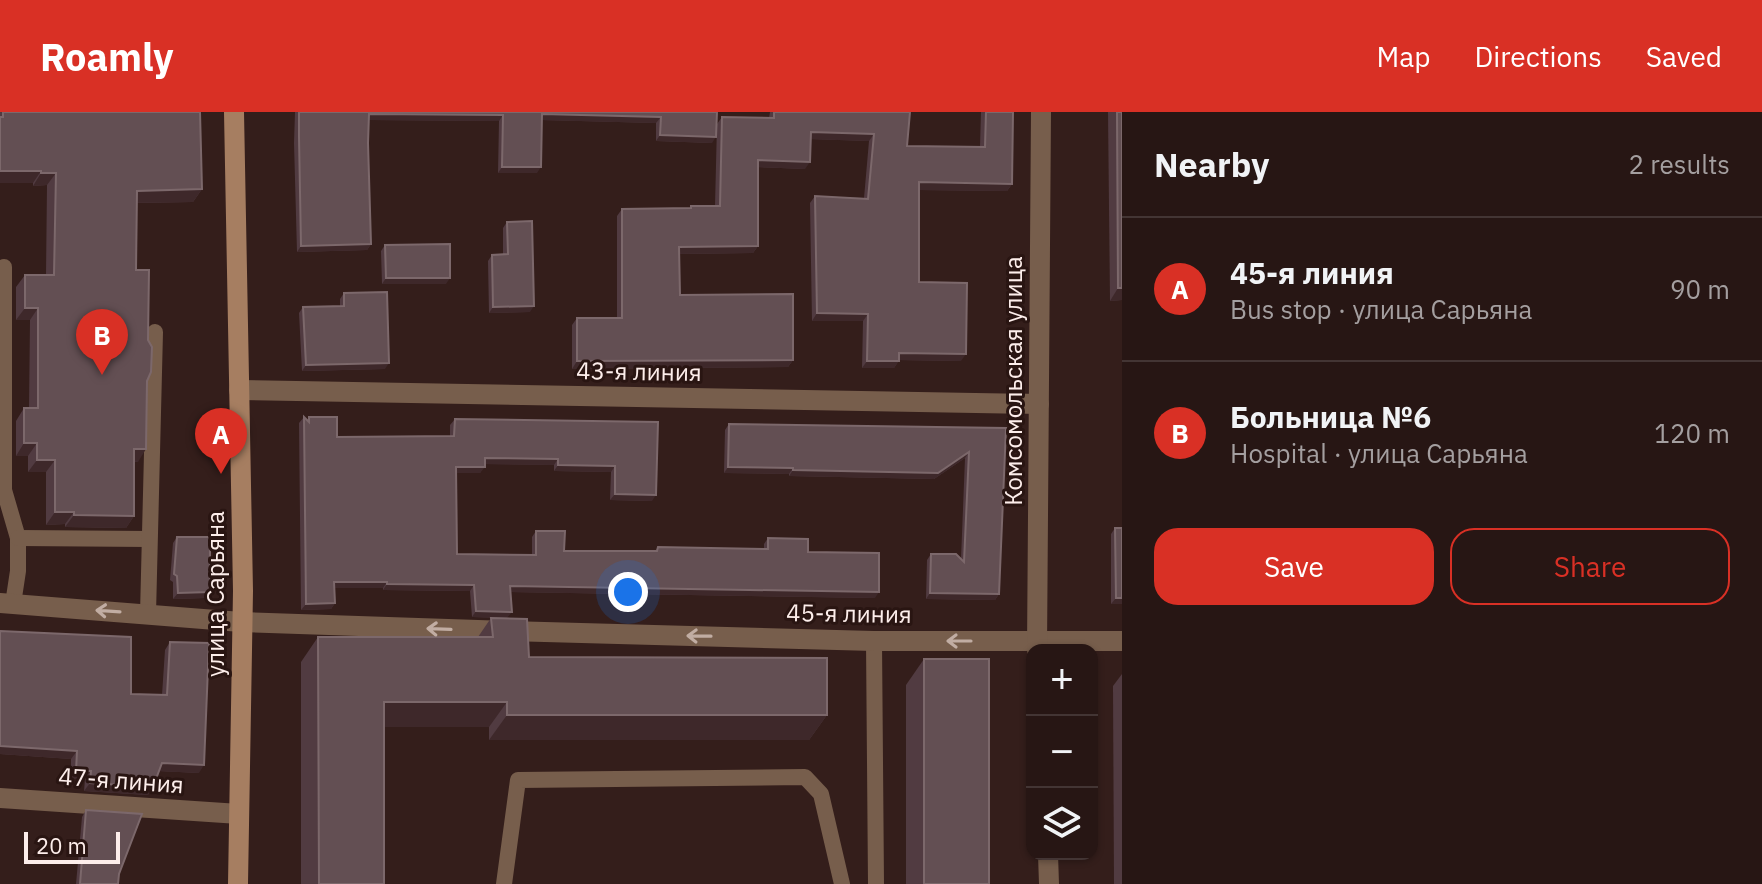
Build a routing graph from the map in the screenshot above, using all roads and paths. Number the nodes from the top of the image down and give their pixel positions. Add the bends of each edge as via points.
1 (234, 112) edge
2 (1041, 112) edge
3 (4, 267) dead end
4 (155, 332) dead end
5 (2, 336) edge
6 (239, 390) junction
7 (1039, 404) junction
8 (18, 538) junction
9 (149, 539) junction
10 (7, 604) edge
11 (148, 614) junction
12 (241, 622) junction
13 (874, 641) junction
14 (1122, 641) edge
15 (1037, 644) edge
16 (1071, 644) edge
17 (1026, 646) edge
18 (0, 798) edge
19 (239, 814) junction
20 (1048, 860) edge
21 (238, 884) edge
22 (504, 884) edge
23 (842, 884) edge
24 (876, 884) edge
25 (1049, 884) edge

1 - 6 main road, улица Сарьяна
2 - 7 street, Комсомольская улица
3 - 5 lane
4 - 9 lane
5 - 8 lane via 4,490
6 - 7 street, 43-я линия
6 - 12 main road, улица Сарьяна
7 - 15 street, Комсомольская улица
8 - 9 lane
8 - 10 lane via 18,571
9 - 11 lane
11 -> 10 street, 45-я линия
11 - 12 street, 45-я линия
13 -> 12 street, 45-я линия
12 - 19 main road, улица Сарьяна
17 -> 13 street, 45-я линия
13 - 24 lane
14 - 16 street, 45-я линия
18 - 19 street, 47-я линия
19 - 21 main road, улица Сарьяна
20 - 25 street
22 - 23 lane via 518,780 805,777 821,794

